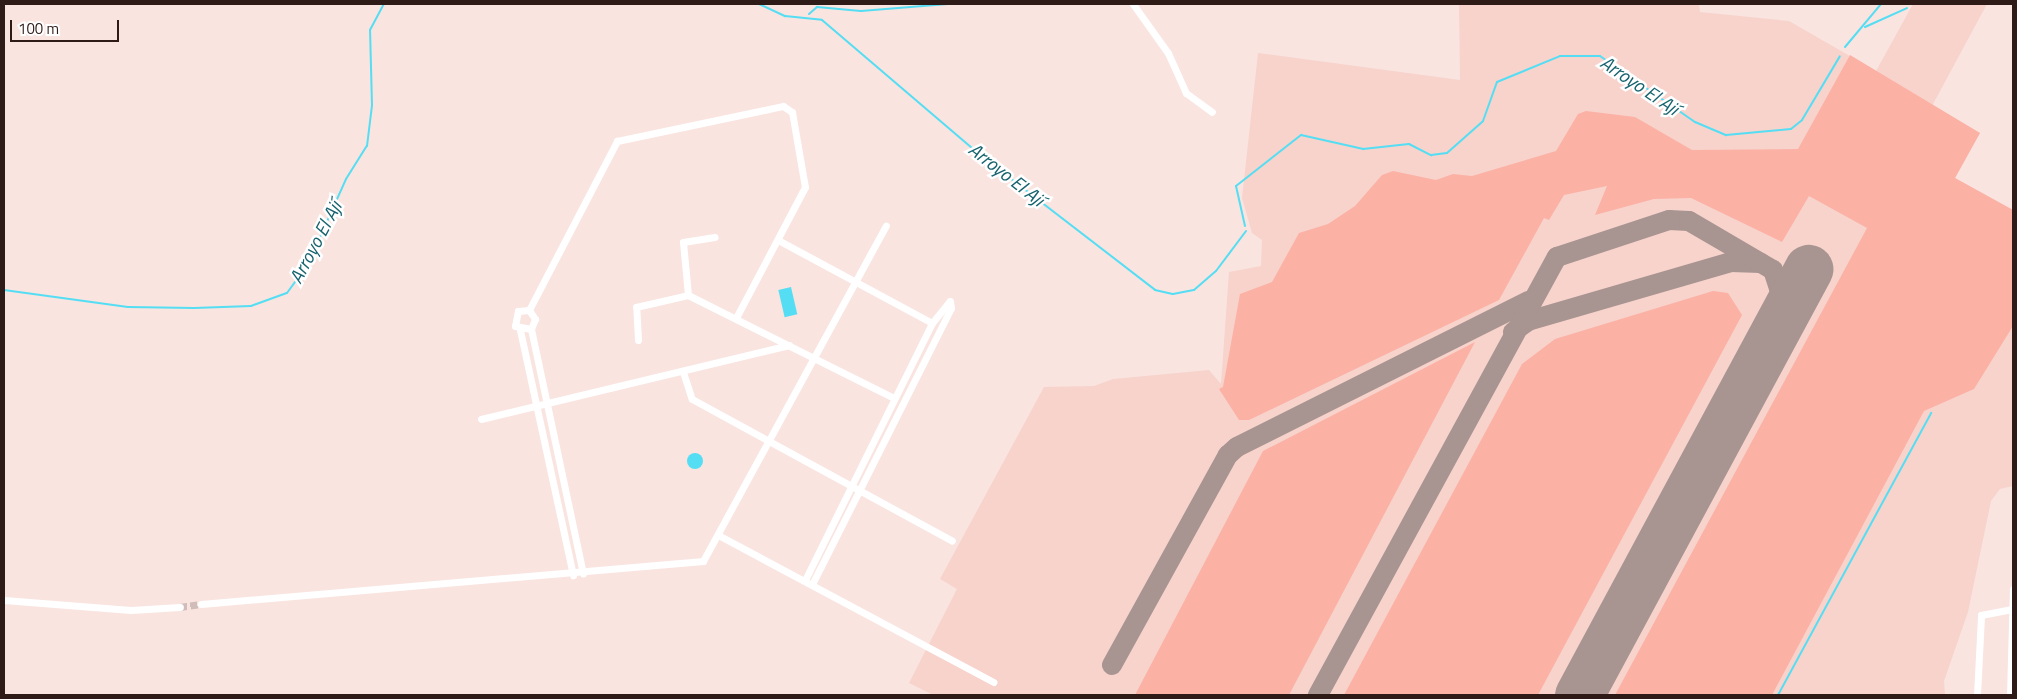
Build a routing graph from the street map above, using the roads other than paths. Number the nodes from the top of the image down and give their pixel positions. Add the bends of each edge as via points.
1 (1133, 4) edge
2 (1212, 112) dead end
3 (886, 226) dead end
4 (715, 237) dead end
5 (778, 240) junction
6 (856, 282) junction
7 (688, 294) junction
8 (529, 310) junction
9 (736, 318) junction
10 (932, 323) junction
11 (531, 329) junction
12 (520, 330) junction
13 (638, 340) dead end
14 (789, 345) junction
15 (817, 359) junction
16 (683, 372) junction
17 (894, 398) junction
18 (547, 404) junction
19 (537, 406) junction
20 (481, 419) dead end
21 (772, 442) junction
22 (854, 488) junction
23 (720, 536) junction
24 (952, 541) dead end
25 (583, 574) junction
26 (573, 575) junction
27 (809, 582) junction
28 (2013, 589) edge
29 (4, 600) edge
30 (201, 604) tunnel mouth
31 (180, 607) tunnel mouth
32 (2013, 608) edge
33 (994, 682) dead end
34 (1978, 695) edge
35 (2010, 695) edge

1 - 2 street via 1168,53 1186,93
3 - 6 street
4 - 7 street via 683,242
5 - 6 street
5 - 8 street via 806,182 788,108 775,107 627,138 613,148
5 - 9 street
6 - 10 street
6 - 15 street
7 - 9 street
7 - 13 street via 636,307 633,316
8 - 11 street via 535,319
8 - 12 street via 515,315
9 - 14 street
10 - 17 street
10 - 22 street via 945,303 952,303
11 - 12 street
11 - 18 street
12 - 19 street
14 - 15 street
14 - 16 street
15 - 17 street
15 - 21 street
16 - 18 street
16 - 21 street via 692,399
17 - 22 street
18 - 19 street
18 - 25 street
19 - 20 street
19 - 26 street
21 - 22 street
21 - 23 street
22 - 24 street
22 - 27 street
23 - 25 street via 709,556 695,564
23 - 27 street
25 - 26 street
26 - 30 street
27 - 33 street
28 - 32 street
29 - 31 street via 131,610
32 - 34 street via 1983,612
32 - 35 street

